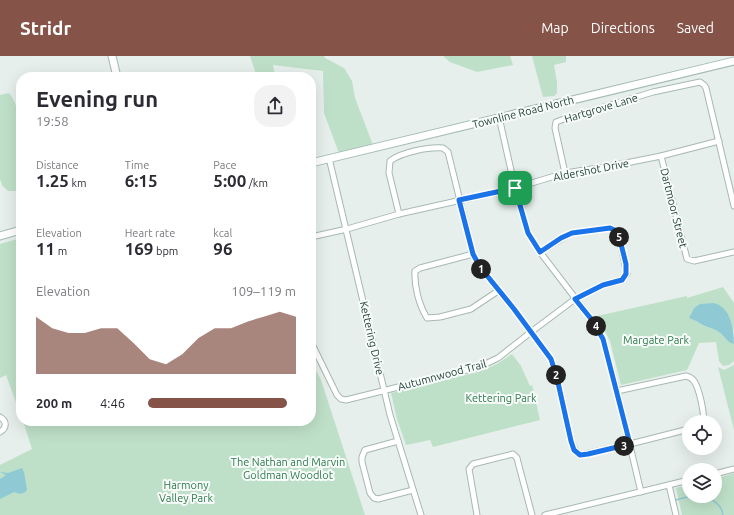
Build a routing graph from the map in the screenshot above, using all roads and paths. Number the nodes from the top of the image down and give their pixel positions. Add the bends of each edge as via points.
1 (112, 56) edge
2 (734, 61) edge
3 (116, 72) edge
4 (499, 117) junction
5 (719, 141) junction
6 (661, 156) junction
7 (329, 158) junction
8 (316, 162) edge
9 (565, 173) junction
10 (515, 188) junction
11 (459, 200) junction
12 (734, 206) edge
13 (399, 214) junction
14 (347, 229) junction
15 (16, 231) edge
16 (0, 236) edge
17 (316, 236) edge
18 (540, 252) junction
19 (734, 252) edge
20 (473, 254) junction
21 (498, 291) junction
22 (575, 299) junction
23 (531, 332) junction
24 (316, 352) edge
25 (384, 390) junction
26 (617, 391) junction
27 (703, 415) edge
28 (0, 417) edge
29 (682, 431) edge
30 (0, 432) edge
31 (398, 441) junction
32 (630, 444) junction
33 (734, 468) edge
34 (722, 472) edge
35 (682, 482) edge
36 (670, 485) junction
37 (413, 490) junction
38 (641, 492) junction
39 (421, 515) edge
40 (477, 515) edge
41 (532, 515) edge
42 (545, 515) edge
43 (676, 515) edge

1 - 3 main road
2 - 4 main road, Townline Road North
4 - 7 main road, Townline Road North
4 - 10 street
5 - 6 street, Aldershot Drive
5 - 9 street, Hartgrove Lane via 706,88 702,83 696,82 624,100 556,122 554,128
5 - 12 street
6 - 9 street, Aldershot Drive
6 - 19 street, Dartmoor Street via 687,259 694,261
7 - 8 main road, Townline Road North
7 - 14 street, Kettering Drive
9 - 10 street, Aldershot Drive
10 - 11 street, Aldershot Drive
10 - 18 street via 528,233
11 - 13 street, Aldershot Drive
11 - 13 street via 448,152 444,148 410,152 390,161 389,173
11 - 20 street
13 - 14 street, Aldershot Drive
14 - 17 street, Aldershot Drive
14 - 25 street, Kettering Drive
15 - 16 main road
18 - 22 street
18 - 22 street, Autumnwood Trail via 572,233 610,228 618,232 626,274 622,280 603,285
20 - 21 street
20 - 21 street via 415,271 415,283 427,318 440,318 471,309
21 - 23 street
22 - 23 street, Autumnwood Trail
22 - 26 street via 603,339
23 - 25 street, Autumnwood Trail via 498,358 479,367
23 - 32 street via 551,359 574,450 580,455
24 - 25 street, Autumnwood Trail via 341,399 346,400
25 - 31 street, Kettering Drive
26 - 27 street via 686,376 695,383
26 - 32 street
28 - 30 street via 5,424
29 - 32 street
31 - 37 street, Kettering Drive
31 - 37 street via 365,450 363,453 362,462 370,493 378,499
32 - 38 street
33 - 34 street
35 - 36 street
36 - 38 street
36 - 43 street
37 - 39 street, Kettering Drive
38 - 42 street
40 - 41 street via 469,469 473,464 513,454 517,458

